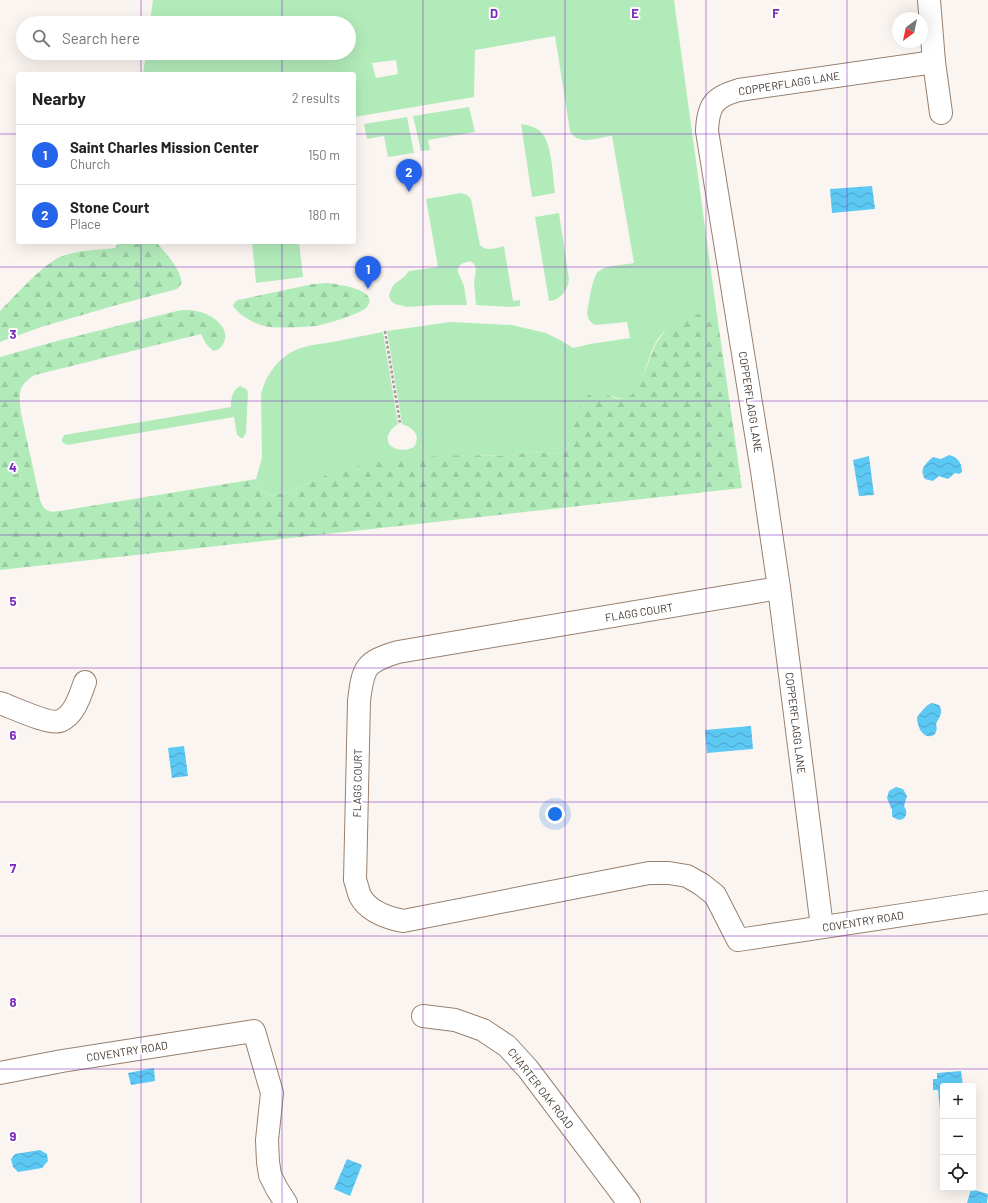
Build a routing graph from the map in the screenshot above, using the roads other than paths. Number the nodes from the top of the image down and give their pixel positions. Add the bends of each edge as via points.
1 (929, 0) edge
2 (934, 62) junction
3 (941, 113) dead end
4 (779, 588) junction
5 (85, 682) dead end
6 (0, 703) edge
7 (988, 902) edge
8 (822, 927) junction
9 (738, 940) joint
10 (423, 1016) dead end
11 (0, 1073) edge
12 (286, 1203) edge
13 (629, 1203) edge

1 - 2 street
2 - 3 street
2 - 4 street, COPPERFLAGG LANE via 726,93 718,99 708,116 707,131
4 - 8 street, COPPERFLAGG LANE
4 - 9 street, FLAGG COURT via 398,652 378,658 367,667 361,681 355,880 361,897 373,909 387,918 403,921 649,873 669,873 687,876 715,895
5 - 6 street via 79,699 69,715 60,721 44,720
7 - 8 street, COVENTRY ROAD
8 - 9 street, COVENTRY ROAD
10 - 13 street, CHARTER OAK ROAD via 455,1020 483,1030 507,1046 528,1069
11 - 12 street, COVENTRY ROAD via 254,1031 272,1093 267,1140 270,1175

